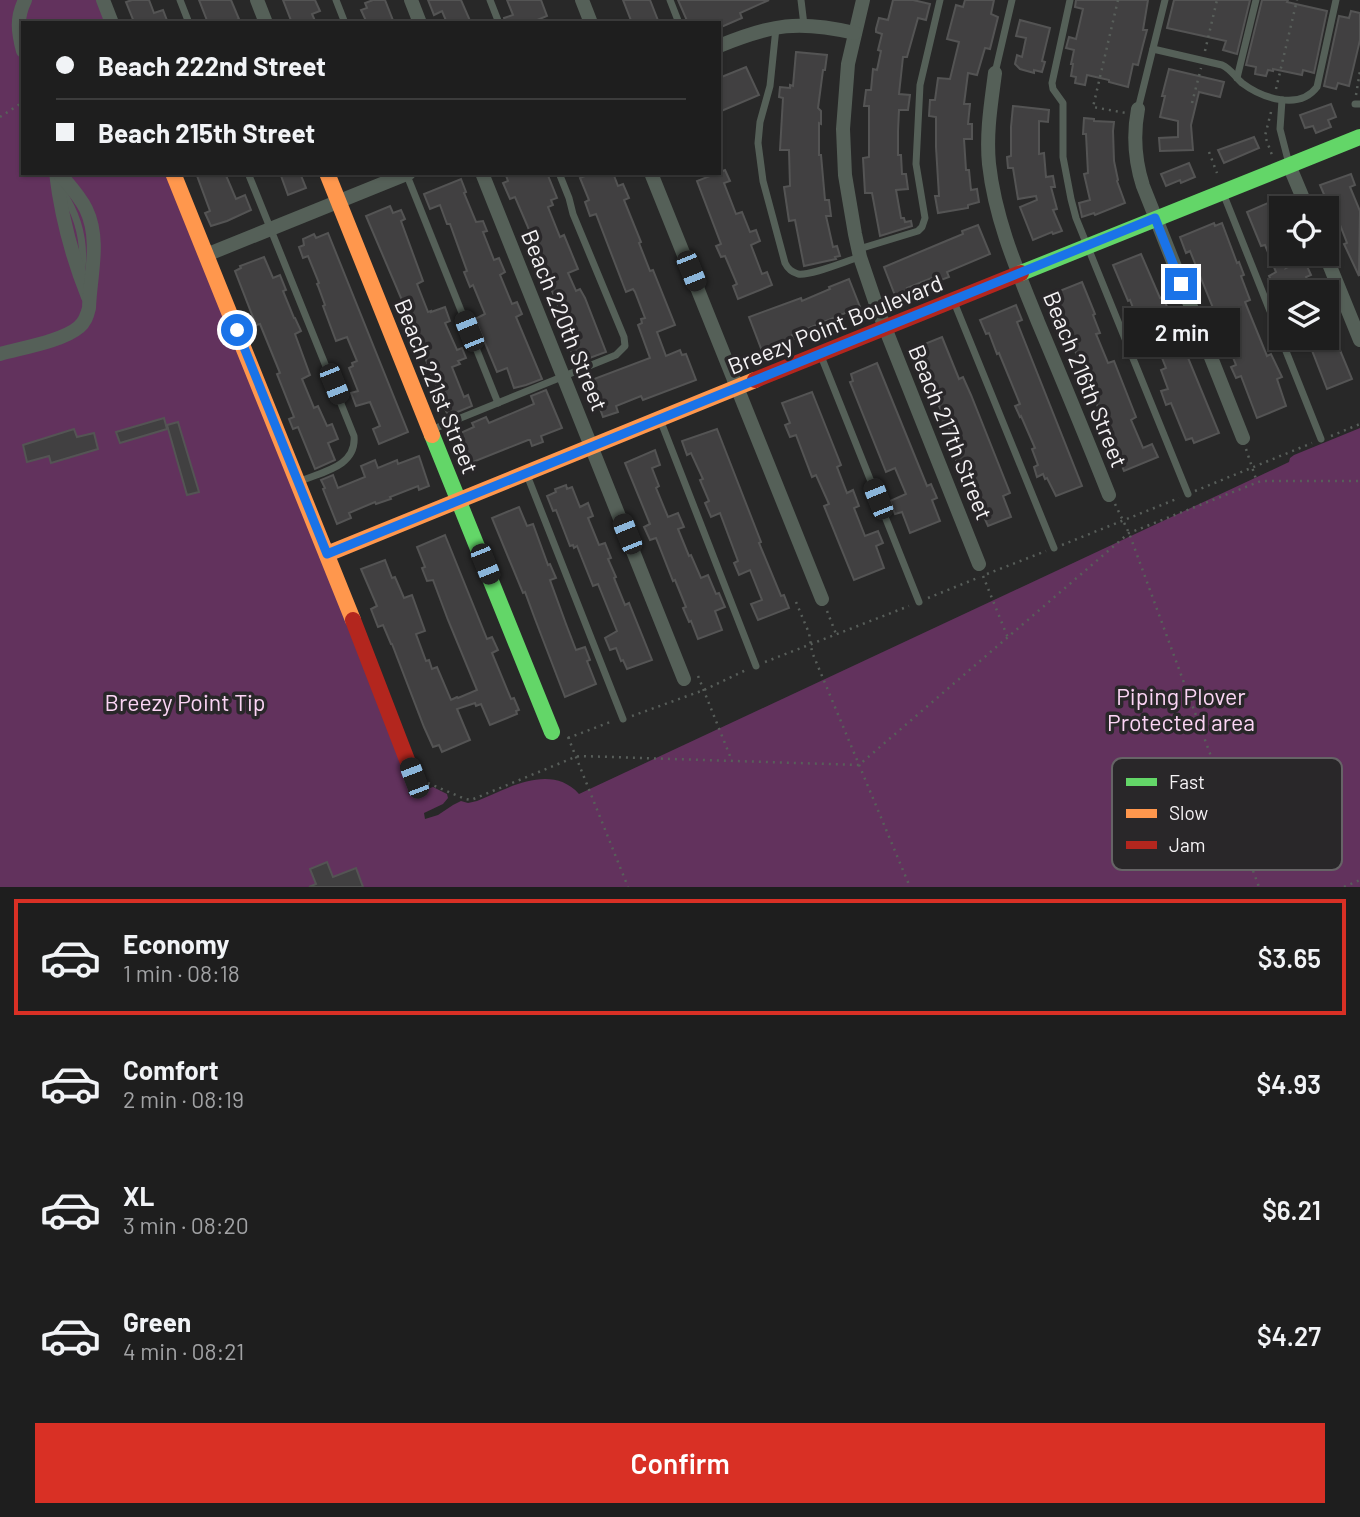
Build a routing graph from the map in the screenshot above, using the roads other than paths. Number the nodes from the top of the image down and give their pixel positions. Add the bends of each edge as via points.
1 (25, 0) edge
2 (103, 0) edge
3 (180, 0) edge
4 (257, 0) edge
5 (336, 0) edge
6 (411, 0) edge
7 (490, 0) edge
8 (582, 0) edge
9 (670, 0) edge
10 (801, 0) edge
11 (863, 0) edge
12 (940, 0) edge
13 (1012, 0) edge
14 (1070, 0) edge
15 (1165, 0) edge
16 (1256, 0) edge
17 (1336, 0) edge
18 (111, 21) edge
19 (188, 21) edge
20 (265, 21) edge
21 (344, 21) edge
22 (419, 21) edge
23 (498, 21) edge
24 (590, 21) edge
25 (678, 21) edge
26 (804, 25) junction
27 (776, 27) junction
28 (855, 33) junction
29 (21, 44) edge
30 (721, 45) edge
31 (1153, 49) junction
32 (995, 73) joint
33 (1237, 78) junction
34 (1278, 99) junction
35 (1137, 112) joint
36 (1360, 137) edge
37 (1289, 165) junction
38 (174, 175) edge
39 (249, 175) edge
40 (328, 175) edge
41 (405, 175) edge
42 (407, 175) edge
43 (483, 175) edge
44 (560, 175) edge
45 (652, 175) edge
46 (58, 177) edge
47 (1222, 191) junction
48 (1302, 196) edge
49 (338, 202) junction
50 (1155, 218) junction
51 (270, 229) junction
52 (1087, 245) junction
53 (859, 253) junction
54 (206, 255) junction
55 (1330, 266) edge
56 (1019, 274) junction
57 (954, 300) junction
58 (89, 301) junction
59 (886, 328) junction
60 (1360, 340) edge
61 (0, 354) edge
62 (820, 355) junction
63 (564, 376) junction
64 (738, 388) junction
65 (498, 403) junction
66 (660, 419) junction
67 (431, 430) junction
68 (1243, 438) road end
69 (1321, 439) road end
70 (592, 447) junction
71 (526, 473) junction
72 (298, 482) junction
73 (1188, 494) road end
74 (1109, 495) road end
75 (459, 500) junction
76 (1054, 548) road end
77 (327, 554) junction
78 (981, 570) road end
79 (822, 598) road end
80 (919, 602) road end
81 (756, 666) road end
82 (691, 677) road end
83 (623, 719) road end
84 (559, 731) road end
85 (414, 778) dead end

1 - 29 street via 18,20
2 - 18 street
3 - 19 lane
4 - 20 street
5 - 21 lane
6 - 22 street
7 - 23 lane
8 - 24 street
9 - 25 lane
10 - 26 lane
11 - 28 street, Beach 217th Street
12 - 53 lane via 920,85 916,164 925,218 918,231
13 - 32 lane
14 - 52 lane via 1052,89 1063,103 1065,173
15 - 31 lane
16 - 33 lane
17 - 34 lane via 1317,87 1308,96
26 - 27 street
26 - 28 street
27 - 30 street
27 - 53 lane via 758,143 785,263 792,272 803,274
28 - 53 street, Beach 217th Street via 843,129
31 - 33 lane via 1222,65
31 - 35 lane
32 - 56 street, Beach 216th Street via 988,118 989,166 998,212
33 - 34 lane
34 - 37 lane
35 - 50 street via 1136,159
36 - 37 street, Breezy Point Boulevard
37 - 47 street, Breezy Point Boulevard
37 - 48 street
38 - 54 street
39 - 51 lane
40 - 49 street, Beach 221st Street
41 - 49 street
42 - 65 lane
43 - 63 street, Beach 220th Street
44 - 63 lane via 625,341 616,355
45 - 64 street
46 - 58 street via 66,228
46 - 58 street via 85,206 92,227
47 - 50 street, Breezy Point Boulevard
47 - 69 lane
49 - 51 street
49 - 67 street, Beach 221st Street
50 - 52 street, Breezy Point Boulevard
50 - 68 street
51 - 54 street
51 - 72 lane via 354,436 348,460
52 - 56 street, Breezy Point Boulevard
52 - 73 lane
53 - 59 street, Beach 217th Street
54 - 72 street
55 - 60 street
56 - 57 street, Breezy Point Boulevard
56 - 74 street, Beach 216th Street
57 - 59 street, Breezy Point Boulevard
57 - 76 lane
58 - 61 street via 84,322 67,335
59 - 62 street, Breezy Point Boulevard
59 - 78 street, Beach 217th Street
62 - 64 street, Breezy Point Boulevard
62 - 80 lane
63 - 65 lane
63 - 70 street, Beach 220th Street
64 - 66 street, Breezy Point Boulevard
64 - 79 street
65 - 67 lane
66 - 70 street, Breezy Point Boulevard
66 - 81 lane
67 - 75 street, Beach 221st Street
70 - 71 street, Breezy Point Boulevard
70 - 82 street, Beach 220th Street
71 - 75 street, Breezy Point Boulevard
71 - 83 lane
72 - 77 street
75 - 77 street, Breezy Point Boulevard
75 - 84 street, Beach 221st Street
77 - 85 street

